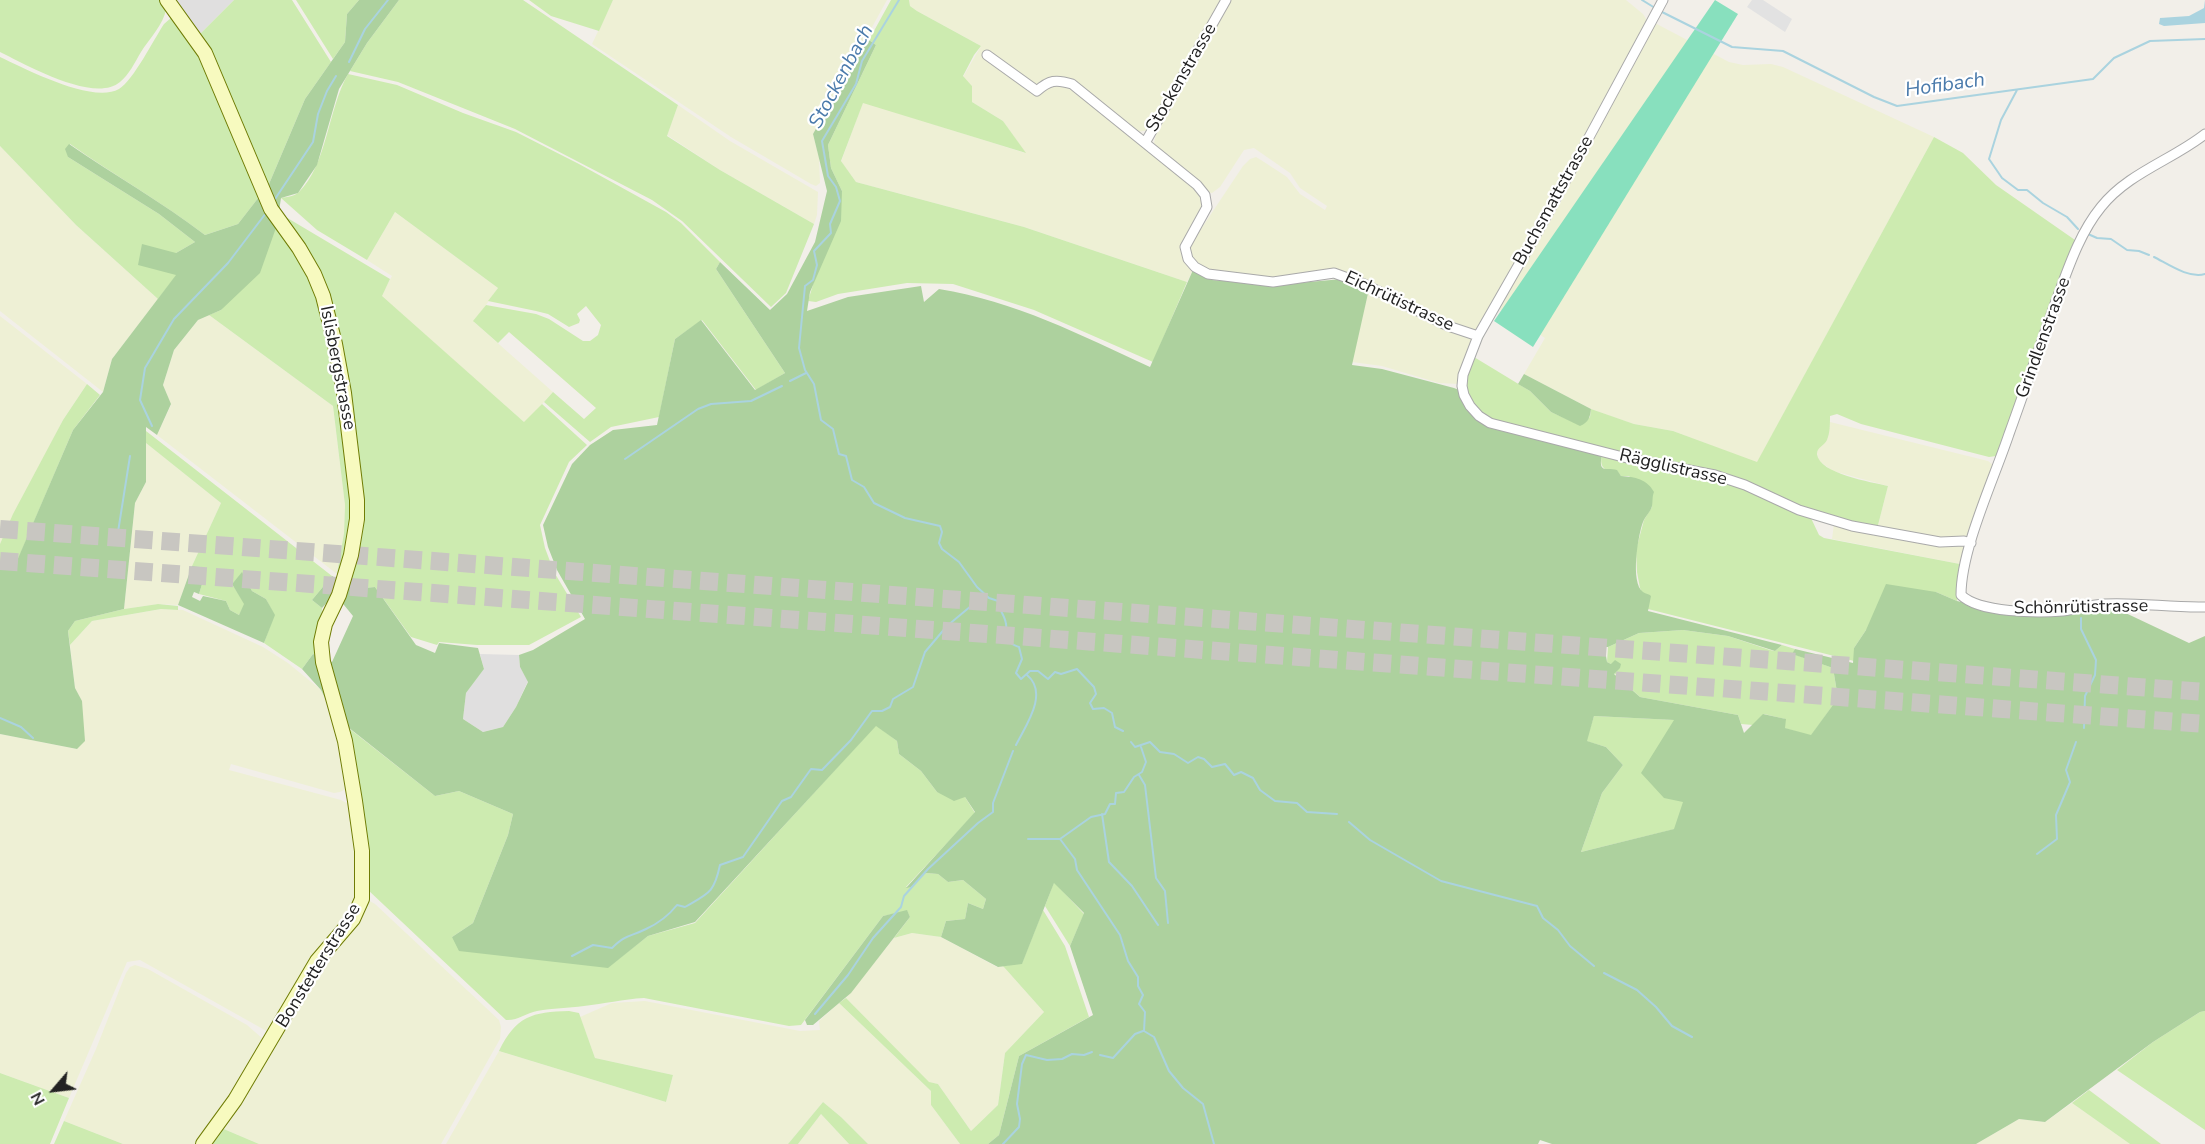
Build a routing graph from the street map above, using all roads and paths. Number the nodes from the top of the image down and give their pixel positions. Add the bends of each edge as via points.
1 (167, 0) edge
2 (1226, 0) edge
3 (1657, 9) edge
4 (987, 55) dead end
5 (2205, 134) edge
6 (1145, 142) junction
7 (1478, 336) junction
8 (1462, 386) joint
9 (1971, 543) junction
10 (1961, 595) joint
11 (2205, 607) edge
12 (334, 697) joint
13 (203, 1144) edge

1 - 12 street, Islisbergstrasse via 214,71 271,209 314,274 332,327 357,500 351,555 339,595 324,624 321,642
2 - 6 street, Stockenstrasse
3 - 7 street, Buchsmattstrasse
4 - 6 street, Stockenstrasse via 1037,91 1048,81 1072,84
5 - 9 street, Grindlenstrasse via 2126,183 2092,218 2059,295
6 - 7 street, Eichrütistrasse via 1205,195 1204,216 1185,247 1195,267 1208,274 1273,282 1334,273
7 - 8 street, Buchsmattstrasse
8 - 9 street, Rägglistrasse via 1470,406 1491,423 1627,458 1715,475 1799,510 1852,526 1940,542
9 - 10 street, Grindlenstrasse
10 - 11 street, Schönrütistrasse via 1982,605 2038,612 2102,604
12 - 13 street, Bonstetterstrasse via 356,801 362,899 353,919 317,961 236,1100

